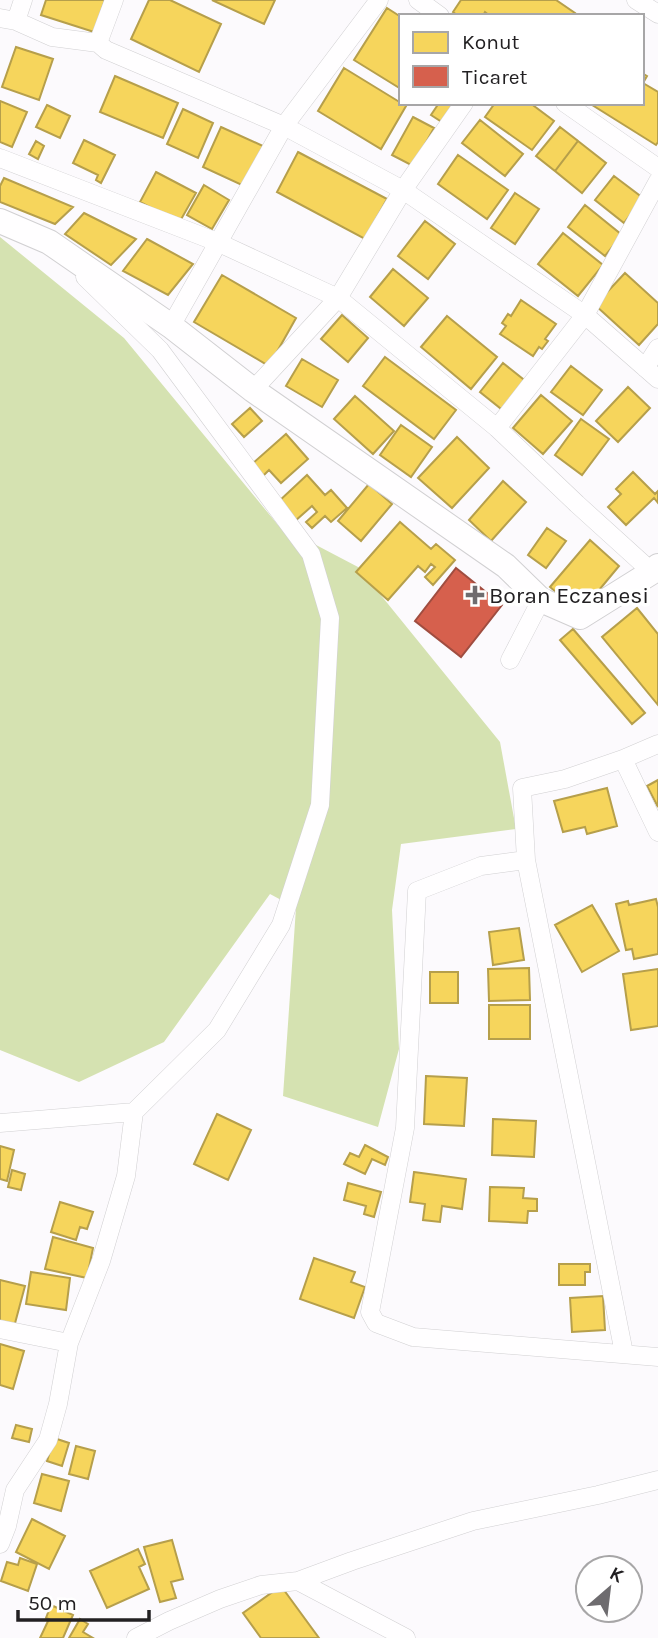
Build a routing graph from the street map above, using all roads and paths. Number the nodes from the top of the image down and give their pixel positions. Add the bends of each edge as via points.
1 (23, 0) edge
2 (114, 0) edge
3 (418, 0) edge
4 (636, 0) edge
5 (370, 3) edge
6 (437, 14) edge
7 (658, 14) edge
8 (8, 19) edge
9 (98, 43) junction
10 (463, 105) edge
11 (568, 105) edge
12 (284, 126) junction
13 (0, 158) edge
14 (658, 168) edge
15 (658, 181) edge
16 (403, 190) junction
17 (0, 221) edge
18 (49, 242) junction
19 (217, 242) junction
20 (338, 298) junction
21 (585, 315) junction
22 (170, 326) junction
23 (658, 348) edge
24 (651, 373) edge
25 (253, 390) junction
26 (497, 428) junction
27 (655, 569) edge
28 (541, 600) junction
29 (510, 660) dead end
30 (658, 744) edge
31 (623, 759) junction
32 (658, 832) edge
33 (526, 860) junction
34 (134, 1112) junction
35 (0, 1123) edge
36 (0, 1329) edge
37 (69, 1343) junction
38 (624, 1353) junction
39 (658, 1357) edge
40 (658, 1480) edge
41 (7, 1490) edge
42 (0, 1544) edge
43 (298, 1581) junction
44 (136, 1638) edge
45 (406, 1638) edge

1 - 8 street
2 - 9 street
3 - 6 street
4 - 7 street
5 - 12 street
8 - 9 street via 52,37
9 - 12 street
10 - 16 street
11 - 14 street
12 - 16 street
12 - 19 street
13 - 19 street
15 - 21 street
16 - 20 street
16 - 21 street
17 - 18 street
18 - 22 street
18 - 34 street via 160,350 312,554 330,618 320,805 281,925 216,1030
19 - 20 street
19 - 22 street
20 - 25 street
20 - 26 street
21 - 24 street
21 - 26 street
22 - 25 street
23 - 24 street
25 - 28 street via 506,566
26 - 27 street via 576,504
27 - 28 street via 580,617
28 - 29 street
30 - 31 street
31 - 32 street
31 - 33 street via 522,788
33 - 38 street
33 - 38 street via 481,866 417,891 405,1128 370,1312 376,1323 413,1337
34 - 35 street
34 - 37 street via 126,1176 101,1261
36 - 37 street
37 - 41 street via 48,1440
38 - 39 street
40 - 43 street via 473,1521
41 - 42 street via 7,1526
43 - 44 street via 261,1585 220,1599
43 - 45 street

